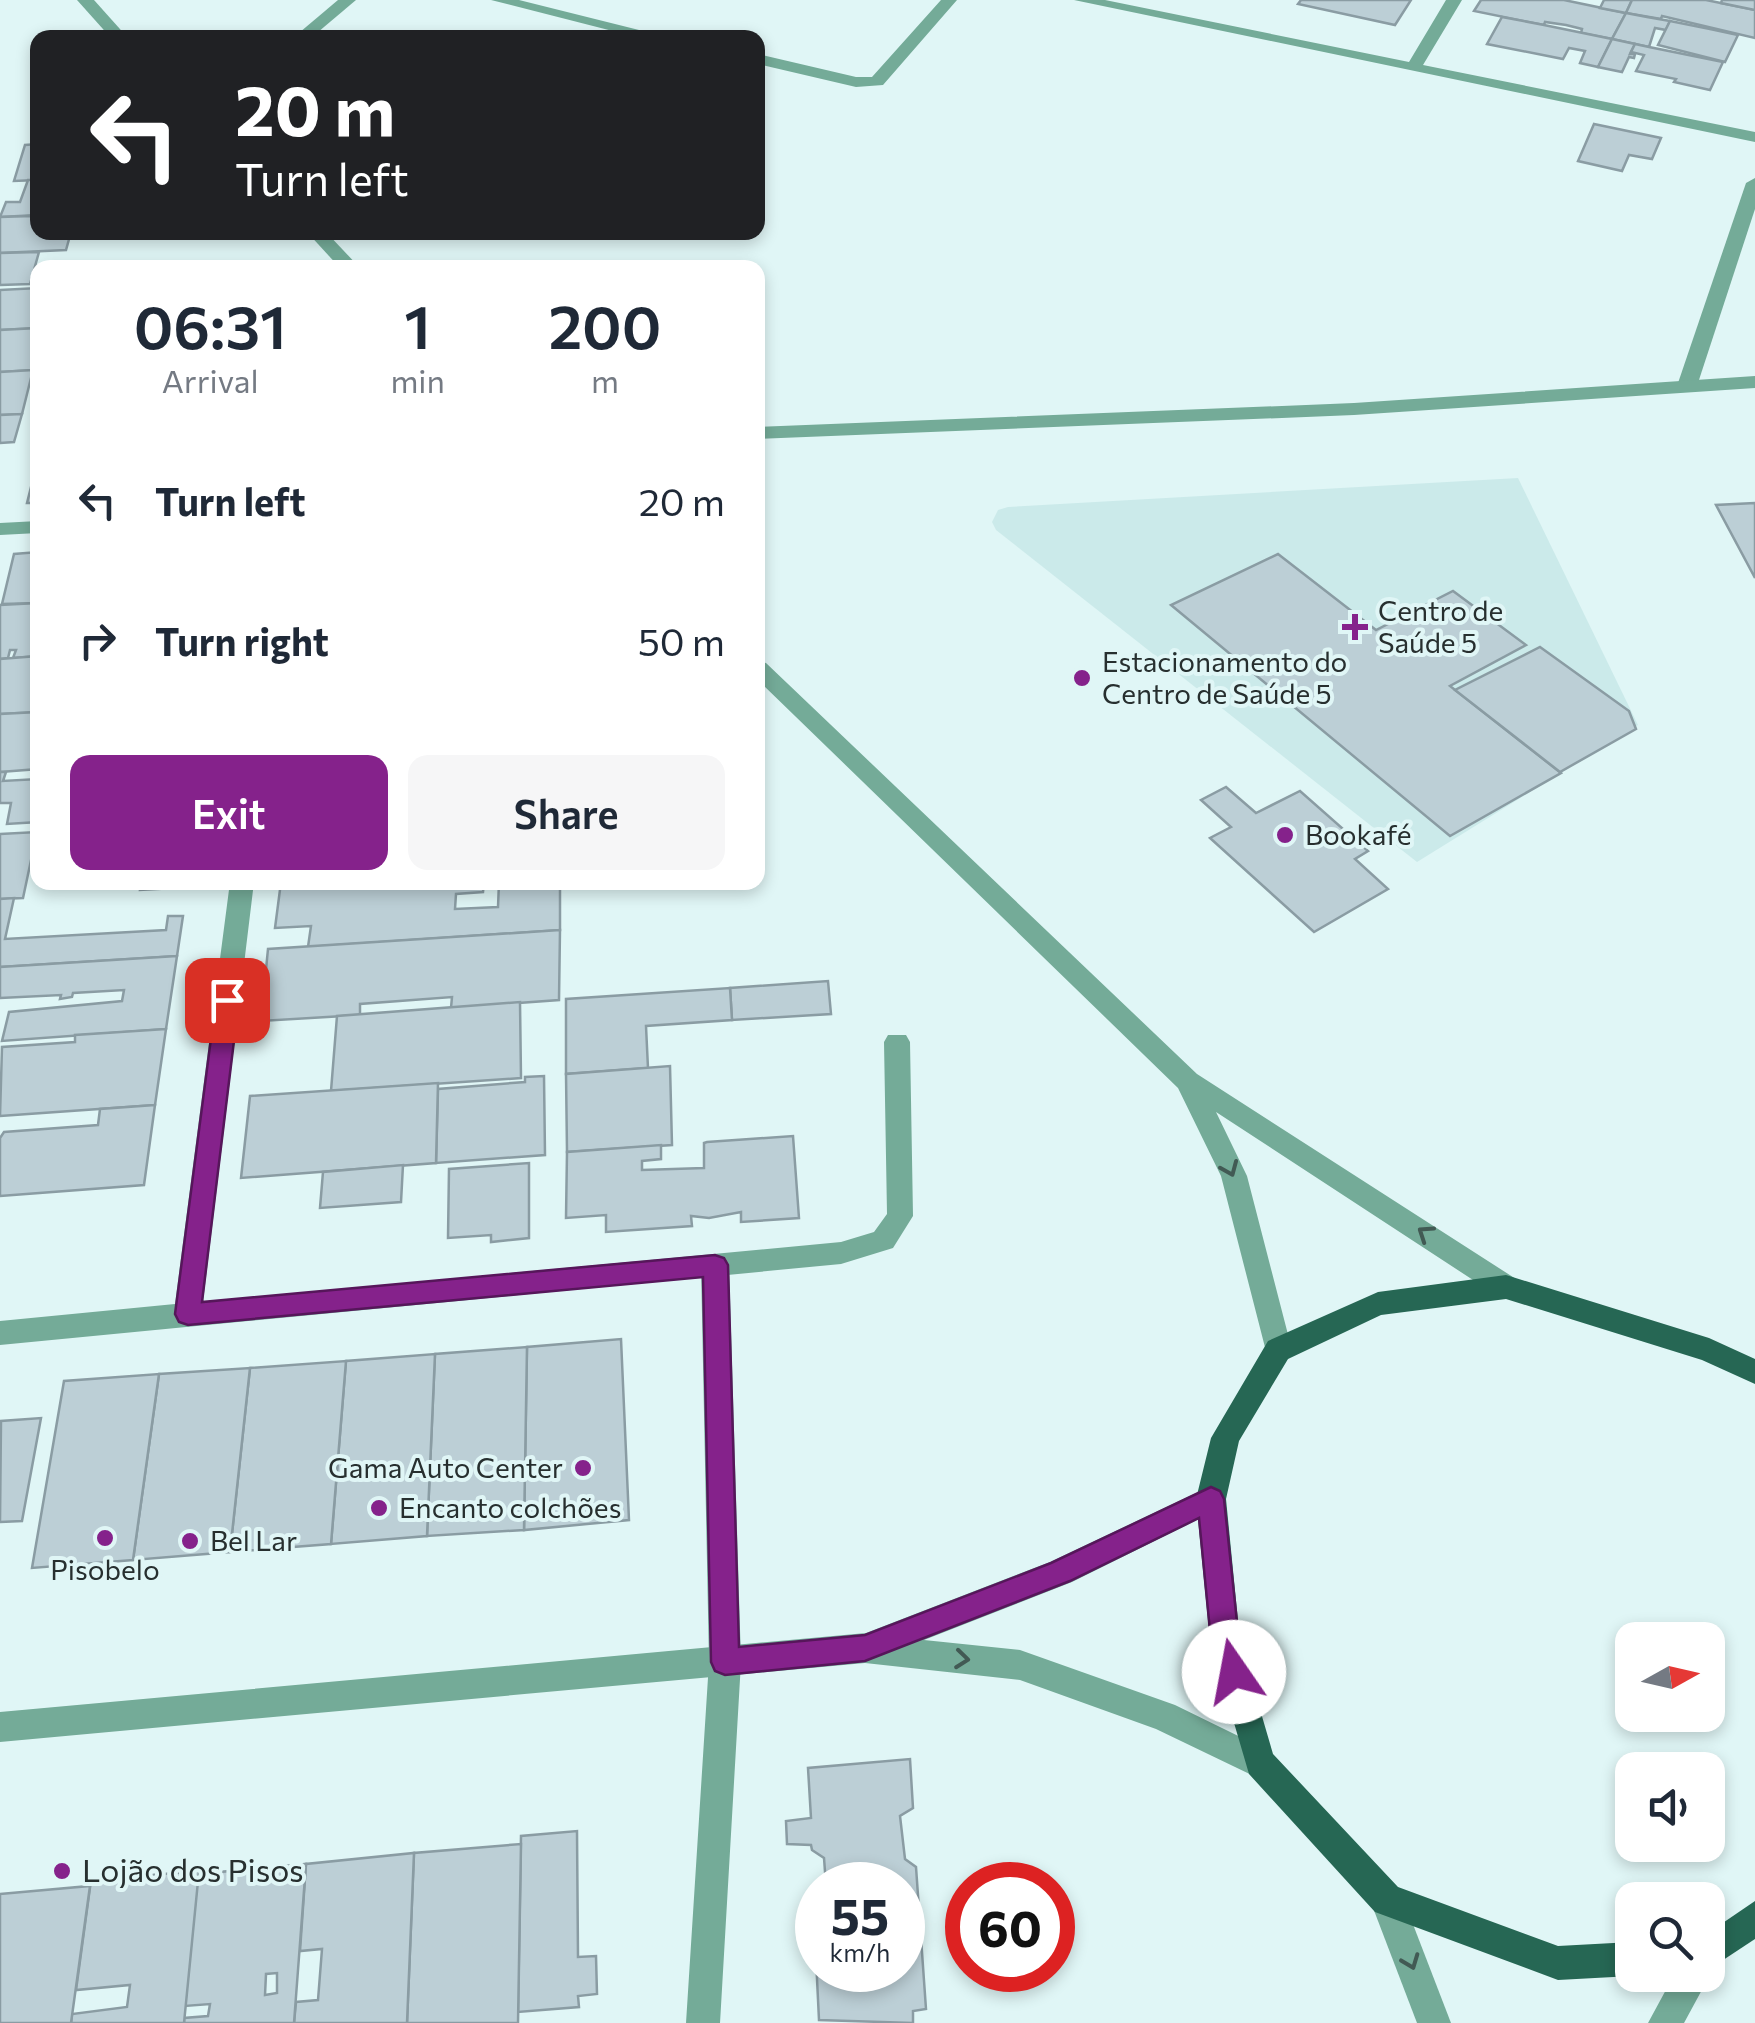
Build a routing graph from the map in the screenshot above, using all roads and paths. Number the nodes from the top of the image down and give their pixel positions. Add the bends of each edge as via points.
1 (85, 0) edge
2 (348, 0) edge
3 (499, 0) edge
4 (948, 0) edge
5 (1082, 0) edge
6 (1454, 0) edge
7 (113, 30) edge
8 (310, 30) edge
9 (628, 30) edge
10 (765, 61) edge
11 (1413, 68) junction
12 (1755, 138) edge
13 (1755, 184) edge
14 (324, 240) edge
15 (343, 260) edge
16 (1755, 382) edge
17 (1687, 386) junction
18 (765, 432) edge
19 (792, 434) junction
20 (765, 440) edge
21 (30, 526) edge
22 (0, 528) edge
23 (765, 675) edge
24 (241, 890) edge
25 (897, 1042) dead end
26 (1188, 1081) junction
27 (715, 1265) junction
28 (1506, 1288) junction
29 (188, 1314) junction
30 (0, 1332) edge
31 (1278, 1350) junction
32 (1755, 1372) edge
33 (1211, 1499) junction
34 (865, 1648) junction
35 (725, 1662) junction
36 (0, 1727) edge
37 (1260, 1763) junction
38 (1387, 1900) junction
39 (1755, 1918) edge
40 (1725, 1940) edge
41 (1615, 1960) edge
42 (1683, 1992) edge
43 (703, 2023) edge
44 (1434, 2023) edge
45 (1665, 2023) edge

1 - 7 street
2 - 8 street
3 - 9 street
4 - 10 street via 877,82
5 - 11 street
6 - 11 street
11 - 12 street
13 - 17 street
14 - 15 street
16 - 17 street
17 - 19 street via 1354,409
18 - 19 street
19 - 20 street
21 - 22 street
23 - 26 street
24 - 29 street
25 - 27 street via 900,1216 883,1240 841,1254
28 -> 26 street
26 -> 31 street via 1234,1176
27 - 29 street
27 - 35 street
28 - 31 main road via 1378,1304
28 - 32 main road via 1709,1350
29 - 30 street
31 - 33 main road via 1225,1438
33 - 34 street via 1061,1572
33 - 37 main road via 1225,1641
34 - 35 street
34 -> 37 street via 1020,1665 1164,1716
35 - 36 street
35 - 43 street
37 - 38 main road
38 - 41 main road via 1558,1963
38 -> 44 street
39 - 40 main road
42 - 45 street

